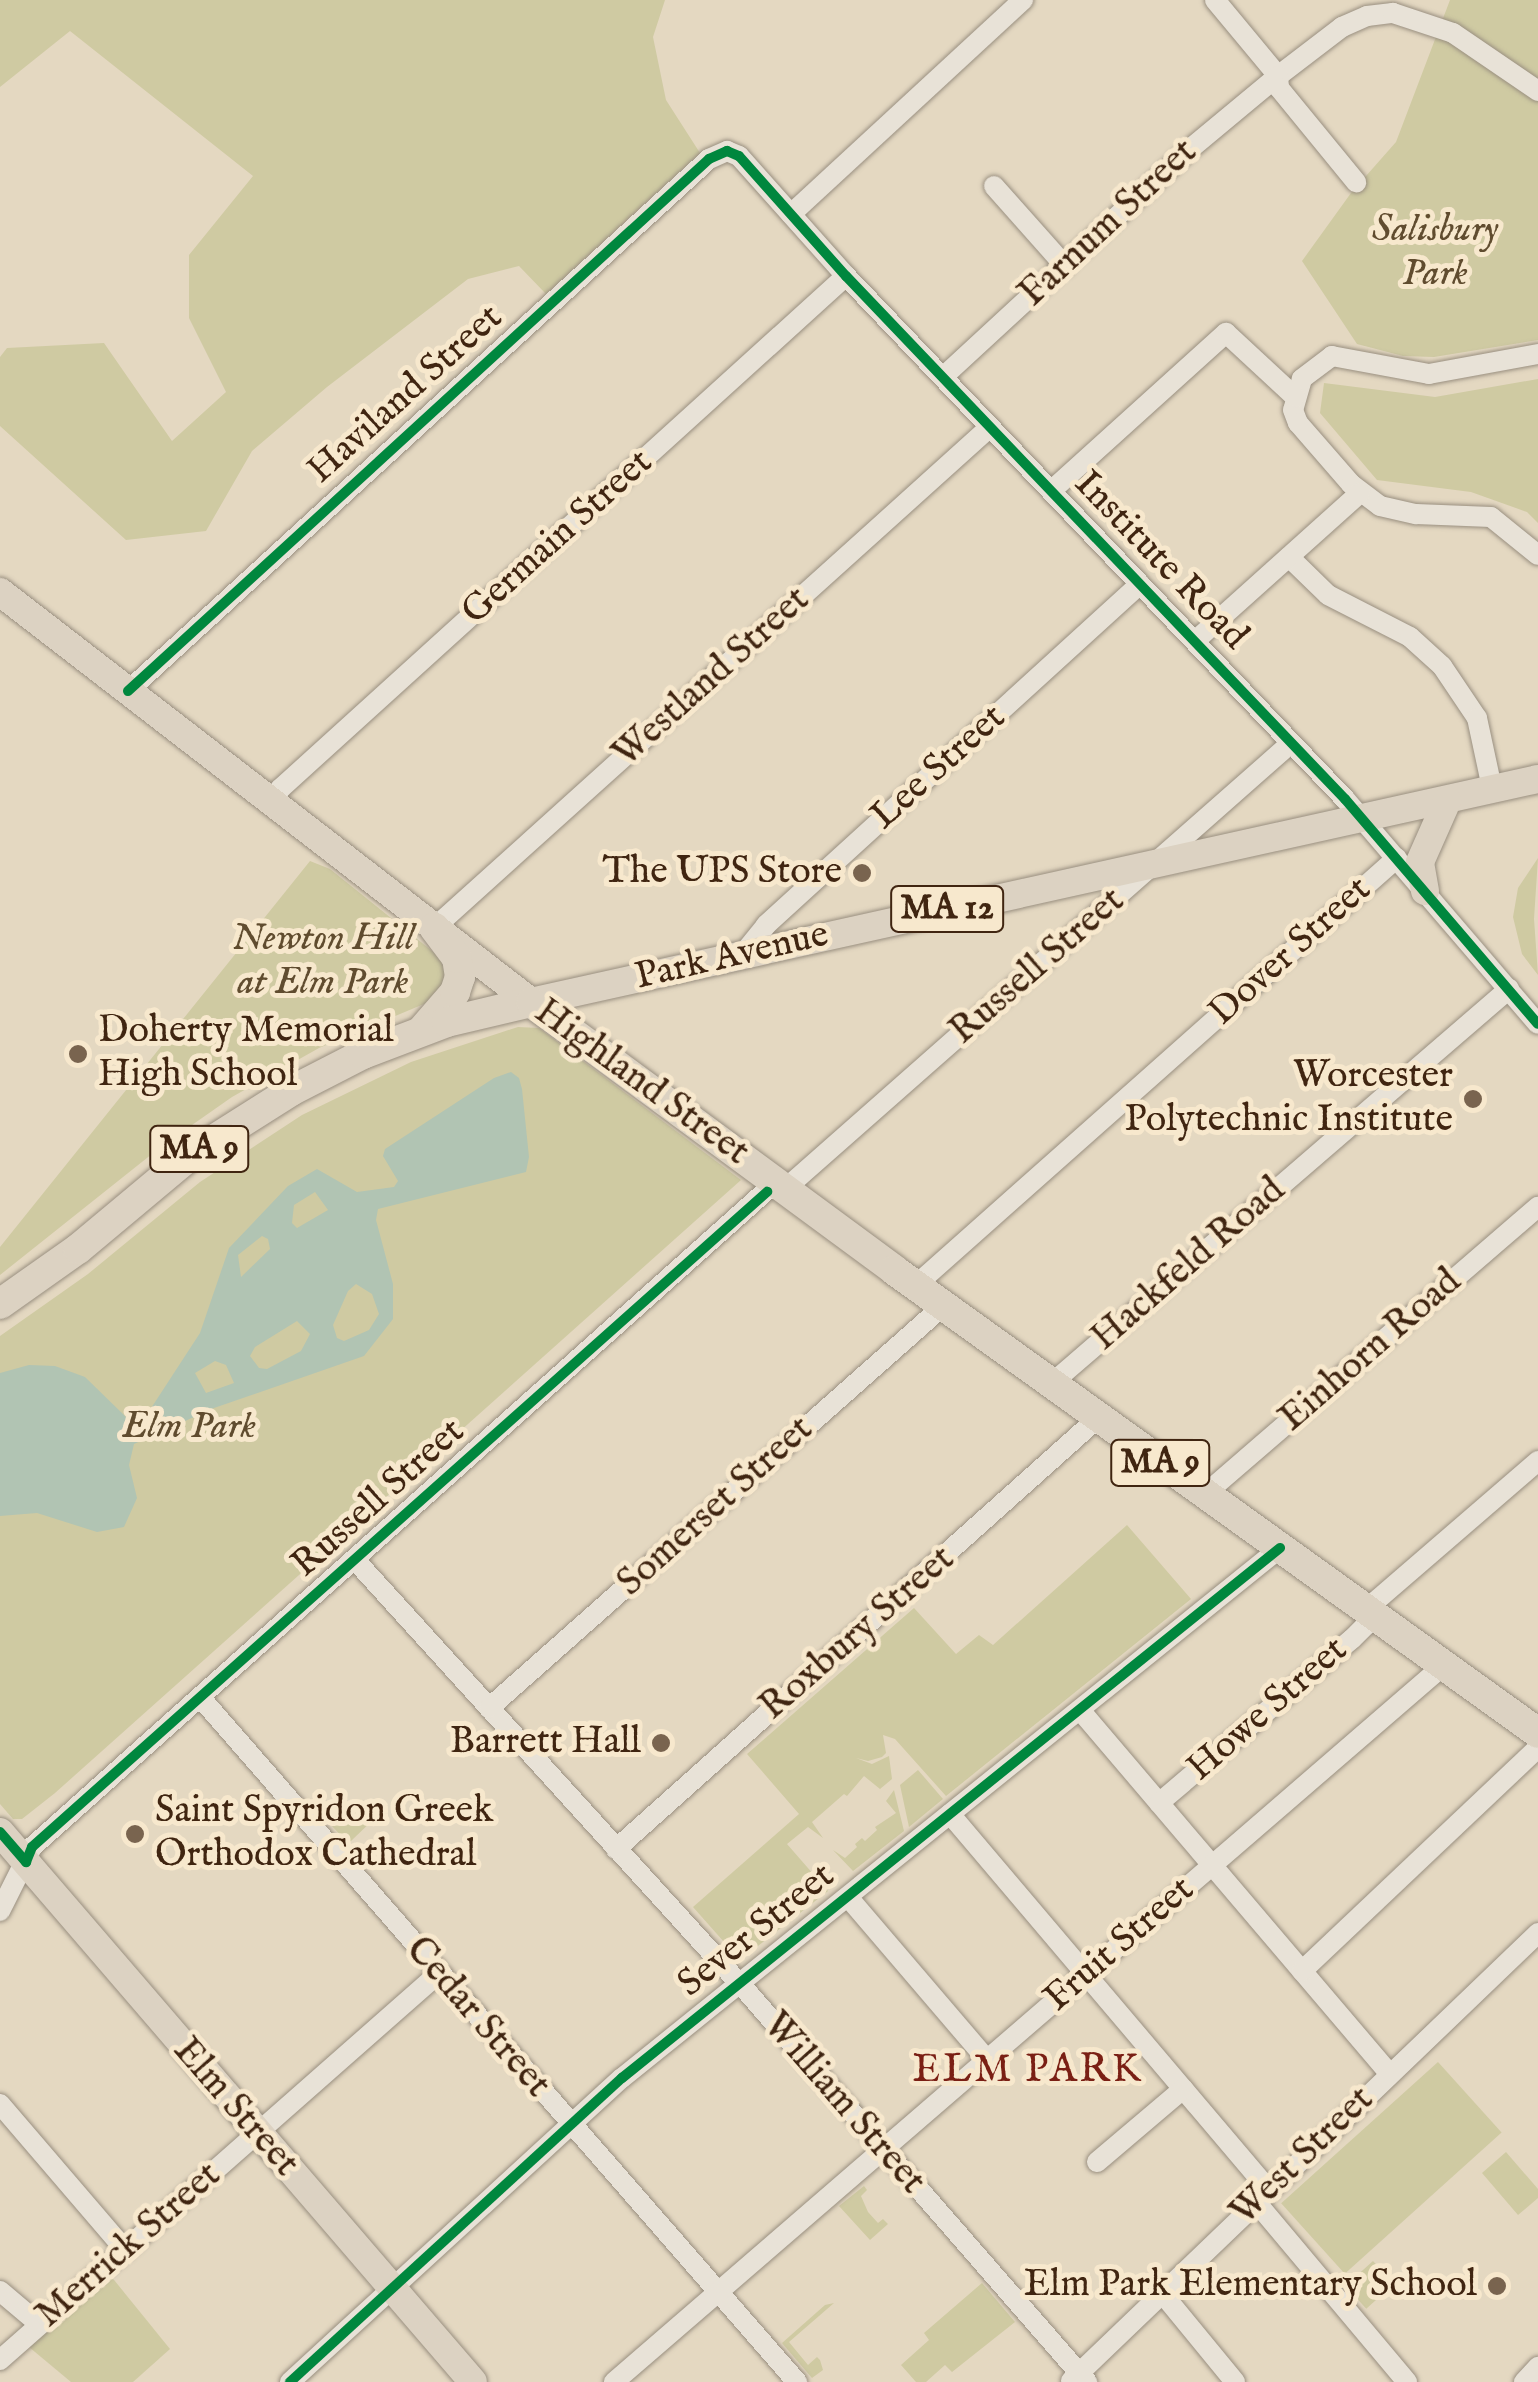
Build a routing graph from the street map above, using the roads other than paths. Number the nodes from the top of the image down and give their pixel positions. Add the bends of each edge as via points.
1 (990, 0) edge
2 (1023, 0) edge
3 (1215, 0) edge
4 (1374, 0) edge
5 (1003, 19) junction
6 (1354, 21) junction
7 (1278, 76) junction
8 (1538, 90) edge
9 (727, 151) joint
10 (1356, 182) dead end
11 (994, 186) dead end
12 (791, 214) junction
13 (1065, 266) junction
14 (846, 276) junction
15 (1538, 354) edge
16 (944, 376) junction
17 (1295, 397) junction
18 (990, 427) junction
19 (1052, 491) junction
20 (1360, 493) junction
21 (1538, 554) edge
22 (1289, 557) junction
23 (1140, 584) junction
24 (0, 592) edge
25 (1195, 641) junction
26 (128, 691) junction
27 (1290, 744) junction
28 (1538, 780) edge
29 (1492, 788) junction
30 (1446, 800) junction
31 (271, 802) junction
32 (1363, 820) junction
33 (1397, 858) junction
34 (1154, 866) junction
35 (1425, 891) junction
36 (434, 928) junction
37 (742, 955) junction
38 (1508, 989) junction
39 (531, 1002) junction
40 (1538, 1024) edge
41 (421, 1031) junction
42 (780, 1186) junction
43 (1538, 1208) edge
44 (916, 1286) junction
45 (0, 1304) edge
46 (943, 1306) junction
47 (1051, 1384) junction
48 (1099, 1417) junction
49 (1538, 1461) edge
50 (1204, 1495) junction
51 (1280, 1548) junction
52 (356, 1560) junction
53 (1371, 1613) junction
54 (1444, 1665) junction
55 (200, 1697) junction
56 (488, 1708) junction
57 (1080, 1710) junction
58 (1532, 1720) edge
59 (1538, 1748) edge
60 (1159, 1803) junction
61 (950, 1814) junction
62 (0, 1832) edge
63 (616, 1849) junction
64 (26, 1862) junction
65 (1212, 1864) junction
66 (848, 1897) junction
67 (0, 1911) edge
68 (1538, 1933) edge
69 (1302, 1971) junction
70 (438, 1973) junction
71 (1086, 1974) junction
72 (739, 1985) junction
73 (987, 2060) junction
74 (1390, 2072) junction
75 (1183, 2088) junction
76 (0, 2104) edge
77 (570, 2125) junction
78 (257, 2134) junction
79 (884, 2148) junction
80 (1097, 2162) dead end
81 (1263, 2196) junction
82 (125, 2250) junction
83 (391, 2287) junction
84 (0, 2291) edge
85 (718, 2292) junction
86 (1162, 2293) junction
87 (39, 2324) junction
88 (0, 2360) edge
89 (1538, 2366) edge
90 (1078, 2379) edge
91 (290, 2382) edge
92 (473, 2382) edge
93 (614, 2382) edge
94 (797, 2382) edge
95 (1235, 2382) edge
96 (1407, 2382) edge
97 (1524, 2382) edge

1 - 5 street
2 - 5 street
3 - 7 street
4 - 6 street
5 - 12 street
6 - 7 street, Farnum Street
6 - 8 street via 1393,13 1446,29
7 - 10 street via 1279,88
7 - 13 street, Farnum Street
9 - 12 street, Institute Road
9 - 26 street, Haviland Street via 708,159
11 - 13 street
12 - 14 street, Institute Road
13 - 16 street, Farnum Street
14 - 16 street, Institute Road
14 - 31 street, Germain Street
15 - 17 street via 1429,374 1332,356 1310,369
16 - 18 street, Institute Road
17 - 19 street via 1226,333
17 - 20 street via 1298,423
18 - 19 street, Institute Road
18 - 36 street, Westland Street
19 - 23 street, Institute Road
20 - 21 street via 1398,512 1490,517
20 - 22 street
22 - 25 street
22 - 29 street via 1328,595 1410,638 1448,673 1477,718
23 - 25 street, Institute Road
23 - 37 street, Lee Street
24 - 26 main road, Highland Street
25 - 27 street, Institute Road
26 - 31 main road, Highland Street
27 - 32 street, Institute Road
27 - 34 street, Russell Street
28 - 29 main road, Park Avenue / MA 12
29 - 30 main road, Park Avenue / MA 12
30 - 32 main road, Park Avenue / MA 12
30 - 35 main road via 1420,862
31 - 36 main road, Highland Street
32 - 33 street, Institute Road
32 - 34 main road, Park Avenue / MA 12
33 - 35 street, Institute Road
33 - 44 street, Dover Street
34 - 37 main road, Park Avenue / MA 12
34 - 42 street, Russell Street
35 - 38 street, Institute Road
36 - 39 main road, Highland Street
36 - 41 highway via 457,958 460,977
37 - 39 main road, Park Avenue / MA 12
38 - 40 street, Institute Road
38 - 47 street, Hackfeld Road
39 - 41 highway, Park Avenue / MA 9
39 - 42 highway, Highland Street / MA 9
41 - 45 highway, Park Avenue / MA 9 via 339,1065 220,1134
42 - 44 highway, Highland Street / MA 9
42 - 52 street, Russell Street
43 - 50 street, Einhorn Road
44 - 46 highway, Highland Street / MA 9
46 - 47 highway, Highland Street / MA 9
46 - 56 street, Somerset Street
47 - 48 highway, Highland Street / MA 9
48 - 50 highway, Highland Street / MA 9
48 - 63 street, Roxbury Street
49 - 53 street, Howe Street via 1377,1600
50 - 51 highway, Highland Street / MA 9
51 - 53 highway, Highland Street / MA 9
51 - 57 street, Sever Street
52 - 55 street, Russell Street
52 - 56 street, William Street
53 - 54 highway, Highland Street / MA 9
53 - 60 street, Howe Street via 1352,1639
54 - 58 highway, Highland Street / MA 9
54 - 65 street, Fruit Street
55 - 64 street, Russell Street via 32,1847
55 - 70 street, Cedar Street
56 - 63 street, William Street
57 - 60 street
57 - 61 street, Sever Street
59 - 69 street
60 - 65 street
61 - 66 street, Sever Street
61 - 71 street
62 - 64 main road, Elm Street
63 - 72 street, William Street
64 - 67 street, Russell Street
64 - 78 main road, Elm Street
65 - 69 street
65 - 71 street, Fruit Street
66 - 72 street, Sever Street
66 - 73 street
68 - 74 street, West Street
69 - 74 street
70 - 77 street, Cedar Street
70 - 78 street, Merrick Street
71 - 73 street, Fruit Street
71 - 75 street
72 - 77 street, Sever Street
72 - 79 street, William Street
73 - 79 street, Fruit Street
74 - 81 street, West Street
75 - 80 street
75 - 81 street
76 - 82 street
77 - 83 street, Sever Street
77 - 85 street, Cedar Street
78 - 82 street, Merrick Street
78 - 83 main road, Elm Street
79 - 85 street, Fruit Street
79 - 90 street, William Street
81 - 86 street, West Street
81 - 96 street
82 - 87 street, Merrick Street
83 - 91 street, Sever Street
83 - 92 main road, Elm Street
84 - 87 street
85 - 93 street, Fruit Street
85 - 94 street, Cedar Street
86 - 90 street, West Street
86 - 95 street
87 - 88 street, Merrick Street
89 - 97 street

